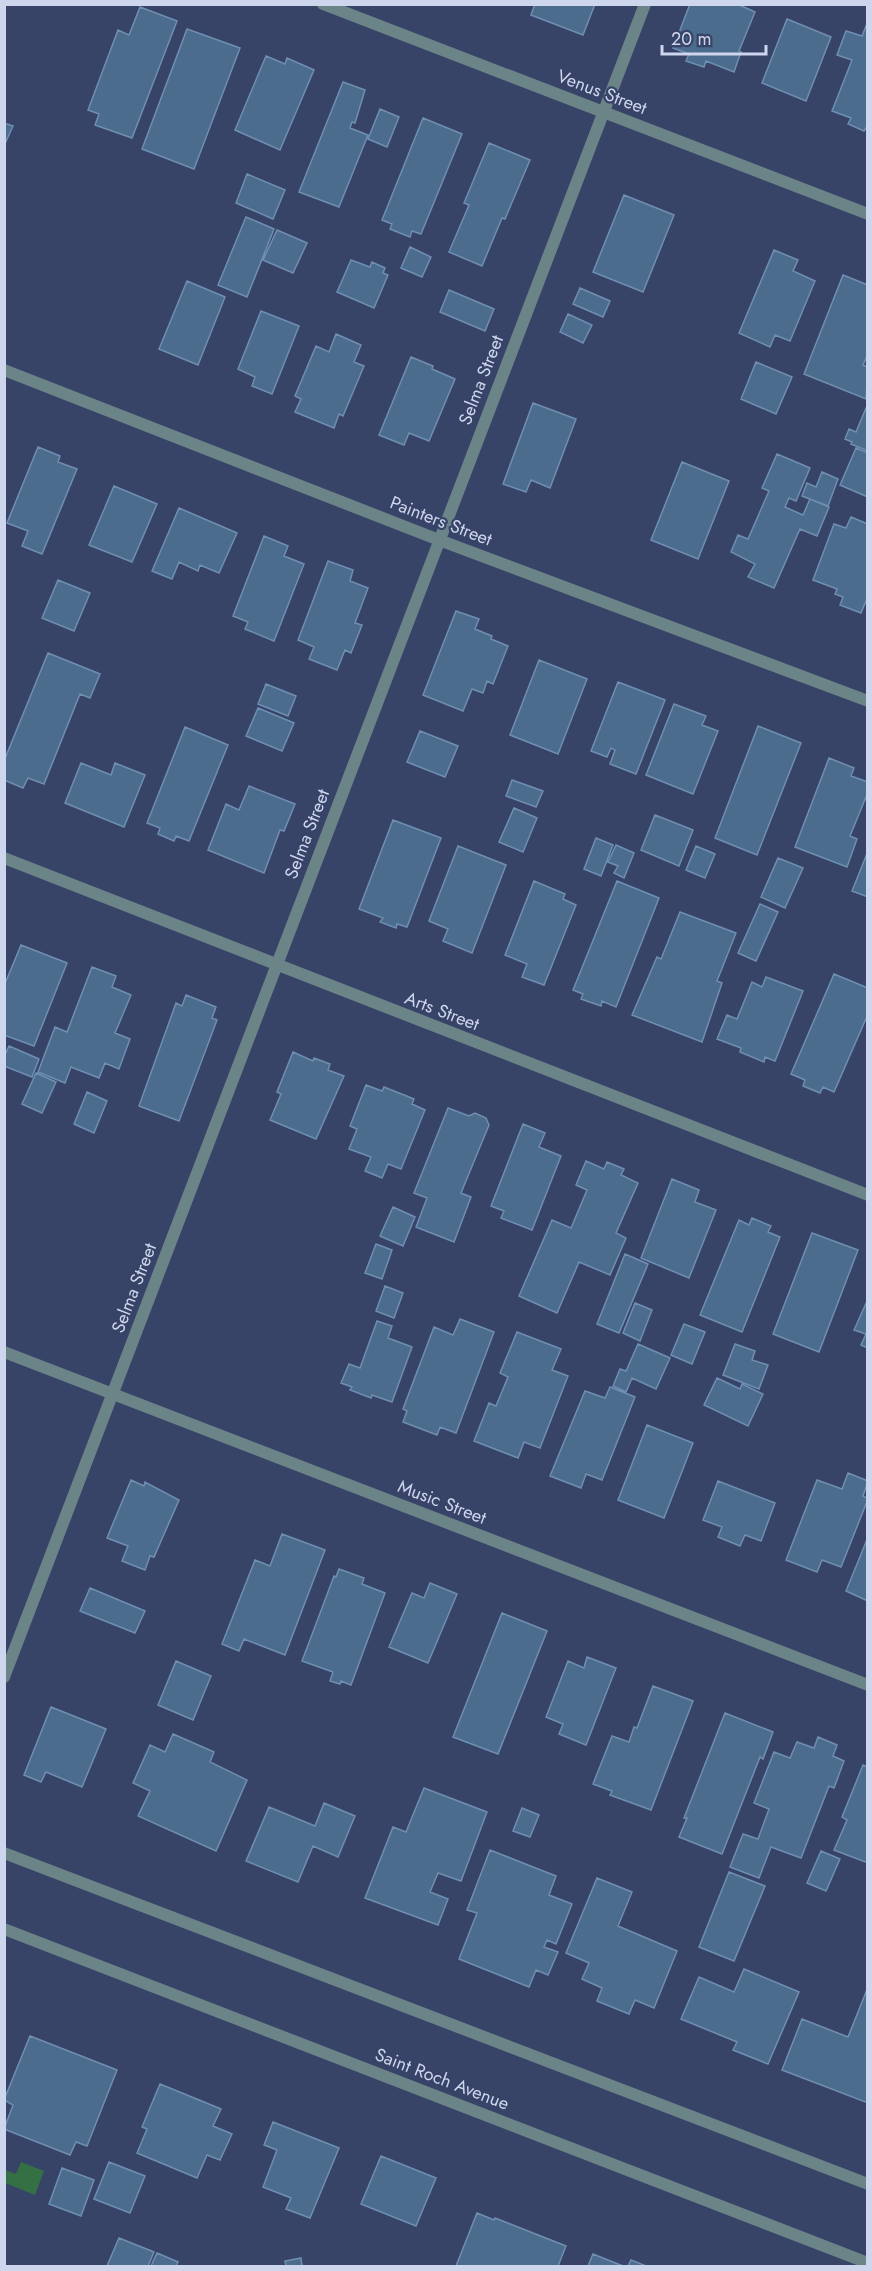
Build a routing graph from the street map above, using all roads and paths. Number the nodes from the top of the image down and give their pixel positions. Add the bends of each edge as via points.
1 (323, 4) edge
2 (645, 4) edge
3 (604, 112) junction
4 (867, 214) edge
5 (4, 370) edge
6 (439, 540) junction
7 (867, 701) edge
8 (4, 858) edge
9 (276, 966) junction
10 (867, 1195) edge
11 (4, 1352) edge
12 (112, 1394) junction
13 (4, 1677) edge
14 (867, 1685) edge
15 (4, 1853) edge
16 (4, 1929) edge
17 (867, 2184) edge
18 (867, 2263) edge

1 - 3 street, Venus Street
2 - 3 street, Selma Street
3 - 4 street, Venus Street
3 - 6 street, Selma Street
5 - 6 street, Painters Street
6 - 7 street, Painters Street
6 - 9 street, Selma Street
8 - 9 street, Arts Street
9 - 10 street, Arts Street
9 - 12 street, Selma Street
11 - 12 street, Music Street
12 - 13 street, Selma Street
12 - 14 street, Music Street
15 - 17 street
16 - 18 street, Saint Roch Avenue

